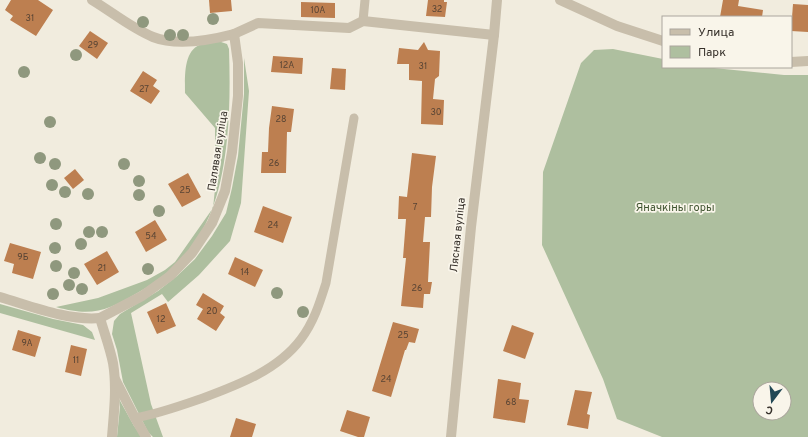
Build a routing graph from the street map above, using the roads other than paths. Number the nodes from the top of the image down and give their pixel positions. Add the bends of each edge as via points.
1 (92, 0) edge
2 (365, 0) edge
3 (497, 0) edge
4 (560, 0) edge
5 (362, 21) junction
6 (234, 34) junction
7 (494, 35) junction
8 (662, 41) edge
9 (808, 61) edge
10 (792, 62) edge
11 (354, 118) dead end
12 (0, 297) edge
13 (100, 318) junction
14 (114, 376) junction
15 (135, 418) junction
16 (112, 437) edge
17 (146, 437) edge
18 (450, 437) edge

1 - 6 street via 154,37 182,41 213,39
2 - 5 lane
3 - 7 street, Лясная вуліца
4 - 8 street via 617,26
5 - 6 street via 349,28 258,23
5 - 7 street
6 - 13 street, Палявая вуліца via 238,63 238,96 232,152 225,191 212,223 192,253 170,276 142,296
7 - 18 street, Лясная вуліца
9 - 10 street
11 - 15 lane via 326,283 320,305 302,338 276,362 238,385 154,415
12 - 13 street via 74,317
13 - 14 street via 113,361
14 - 15 street
14 - 16 street
15 - 17 street

